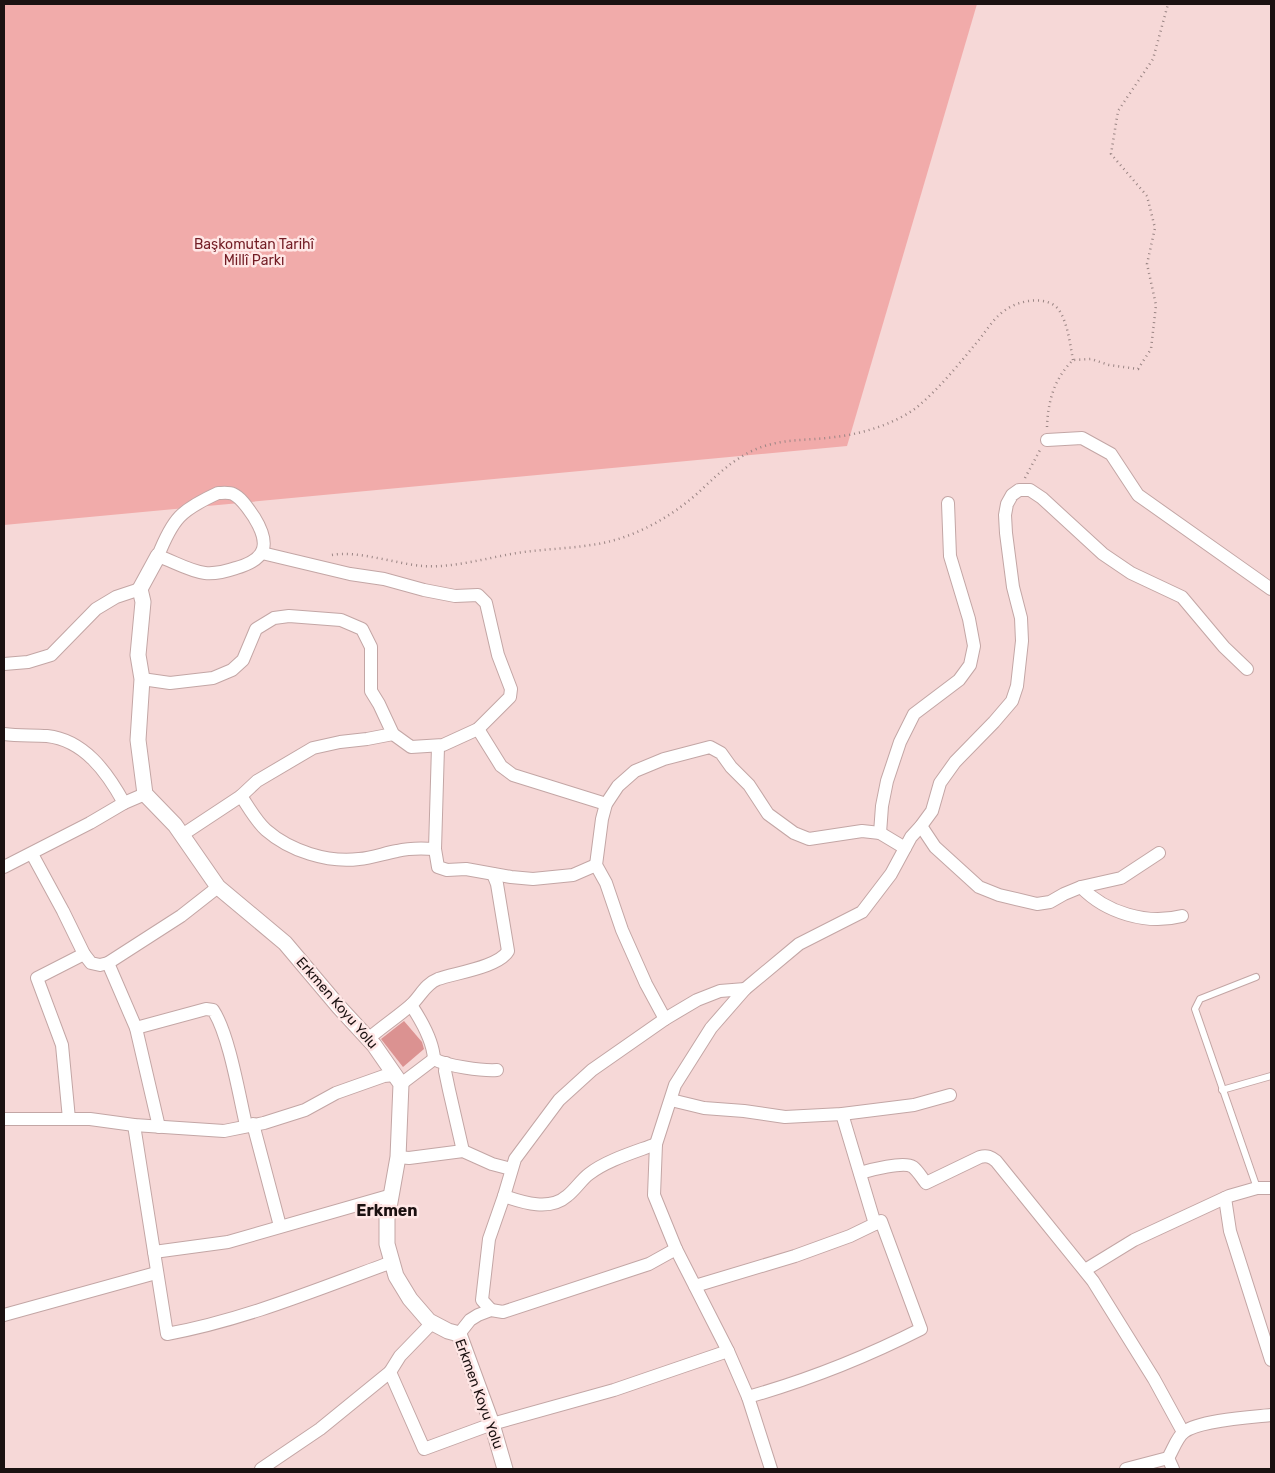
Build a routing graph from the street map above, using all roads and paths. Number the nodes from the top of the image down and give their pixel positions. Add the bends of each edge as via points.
1 (1168, 4) edge
2 (1073, 360) junction
3 (1046, 440) junction
4 (1019, 490) junction
5 (948, 503) dead end
6 (262, 553) junction
7 (158, 556) junction
8 (320, 567) junction
9 (140, 589) junction
10 (1271, 589) edge
11 (4, 664) edge
12 (1247, 669) dead end
13 (142, 679) junction
14 (478, 729) junction
15 (4, 734) edge
16 (394, 734) junction
17 (438, 747) junction
18 (145, 794) junction
19 (241, 796) junction
20 (124, 802) junction
21 (606, 804) junction
22 (921, 826) junction
23 (880, 833) junction
24 (182, 835) junction
25 (435, 848) junction
26 (905, 848) junction
27 (1159, 853) dead end
28 (32, 854) junction
29 (596, 865) junction
30 (4, 867) edge
31 (493, 874) junction
32 (218, 887) junction
33 (1080, 888) junction
34 (1182, 916) dead end
35 (84, 954) junction
36 (108, 963) junction
37 (1256, 978) dead end
38 (745, 989) junction
39 (412, 1005) junction
40 (665, 1019) junction
41 (136, 1028) junction
42 (368, 1039) junction
43 (440, 1061) junction
44 (497, 1070) dead end
45 (1271, 1076) edge
46 (398, 1080) junction
47 (1222, 1090) junction
48 (950, 1095) dead end
49 (671, 1100) junction
50 (842, 1114) junction
51 (4, 1119) edge
52 (69, 1119) junction
53 (134, 1125) junction
54 (250, 1125) junction
55 (159, 1127) junction
56 (656, 1144) junction
57 (463, 1151) junction
58 (398, 1157) junction
59 (511, 1169) junction
60 (860, 1174) junction
61 (1257, 1188) junction
62 (1271, 1188) edge
63 (392, 1195) junction
64 (504, 1196) junction
65 (1225, 1198) junction
66 (875, 1224) junction
67 (280, 1226) junction
68 (676, 1249) junction
69 (154, 1252) junction
70 (392, 1262) junction
71 (1085, 1270) junction
72 (156, 1273) junction
73 (694, 1286) junction
74 (491, 1310) junction
75 (4, 1315) edge
76 (432, 1323) junction
77 (459, 1334) junction
78 (728, 1351) junction
79 (1271, 1360) edge
80 (390, 1372) junction
81 (748, 1396) junction
82 (1271, 1415) edge
83 (492, 1424) junction
84 (1183, 1432) junction
85 (1171, 1464) edge
86 (261, 1469) edge
87 (505, 1469) edge
88 (771, 1469) edge
89 (1126, 1469) edge

1 - 2 path via 1153,59 1118,111 1111,154 1147,196 1155,228 1147,264 1156,305 1151,349 1138,369 1090,359
2 - 3 path via 1053,388
2 - 8 path via 1062,316 1056,307 1046,302 1021,302 994,319 915,409 886,424 854,434 785,441 754,450 725,468 667,516 622,538 452,565 422,566 335,554 324,560
3 - 4 path
3 - 10 street via 1082,438 1111,454 1138,495
4 - 12 street via 1030,490 1042,498 1103,554 1131,573 1182,597
4 - 22 street via 1012,495 1005,515 1021,618 1017,686 1012,701 955,762 940,783 932,811
5 - 23 street via 950,556 974,646 970,665 959,680 914,714 900,742 887,781
6 - 7 street via 243,566 206,573
6 - 7 street via 265,544 262,531 247,507 233,494 218,493 197,502 176,519
6 - 8 street
7 - 9 street
8 - 14 street via 455,596 478,595 486,603 498,655 511,689 510,697
9 - 11 street via 116,597 96,609 51,655 28,662
9 - 13 street via 143,602 138,655
13 - 16 street via 170,683 213,678 232,670 243,660 256,629 274,618 341,620 362,629 371,647 371,691
13 - 18 street via 138,740
14 - 17 street
14 - 21 street via 501,766 513,775
15 - 20 street via 48,736 73,744 86,752
16 - 17 street via 410,747
16 - 19 street via 312,748 257,781
17 - 25 street
18 - 20 street
18 - 24 street, Erkmen Koyu Yolu
19 - 24 street
19 - 25 street via 266,830 285,843 312,854 340,860 399,850
20 - 28 street
21 - 23 street via 618,786 635,770 710,747 721,753 749,785 768,814 794,833 809,839 862,831
21 - 29 street
22 - 26 street
22 - 33 street via 935,847 978,887 1037,904 1050,902
23 - 26 street
24 - 32 street, Erkmen Koyu Yolu
25 - 31 street via 438,867
26 - 38 street via 891,874 862,912 799,944
27 - 33 street via 1121,878
28 - 30 street
28 - 35 street
29 - 31 street via 573,875 533,878
29 - 40 street via 646,984
31 - 39 street via 498,884 508,951 504,957 483,966 435,980
32 - 36 street via 181,916
32 - 42 street, Erkmen Koyu Yolu via 285,943
33 - 34 street via 1112,910 1126,914 1152,919
35 - 36 street via 91,963
35 - 52 street via 38,978 62,1045
36 - 41 street
37 - 47 lane via 1200,999 1196,1005 1195,1013
38 - 40 street via 720,991
38 - 49 street via 711,1028 675,1086
39 - 42 street
39 - 43 street
40 - 59 street via 592,1070 559,1100
41 - 54 street via 206,1009 213,1010
41 - 55 street
42 - 46 street, Erkmen Koyu Yolu
43 - 44 street via 485,1071
43 - 46 street
43 - 57 street
45 - 47 lane
46 - 54 street via 384,1076 336,1093 305,1110
46 - 58 street, Erkmen Koyu Yolu
47 - 61 lane
48 - 50 street via 914,1105
49 - 50 street via 704,1108 785,1117
49 - 56 street
50 - 60 street
51 - 52 street
52 - 53 street
53 - 55 street
53 - 69 street
54 - 55 street via 224,1131
54 - 67 street
56 - 64 street via 624,1155 589,1174 566,1197 552,1204 536,1205
56 - 68 street via 654,1195
57 - 58 street
57 - 59 street
58 - 63 street, Erkmen Koyu Yolu
59 - 64 street
60 - 66 street
60 - 71 street via 908,1165 926,1183 980,1157 991,1157
61 - 62 street
61 - 65 street
63 - 67 street
63 - 70 street, Erkmen Koyu Yolu via 387,1218 387,1244
64 - 74 street via 489,1239 482,1287 482,1300
65 - 71 street via 1134,1240
65 - 79 street via 1230,1231
66 - 73 street via 795,1256
66 - 81 street via 881,1221 921,1329 887,1347 793,1384
67 - 69 street via 228,1242
68 - 73 street
68 - 74 street via 649,1264 503,1312
69 - 72 street
70 - 72 street via 263,1309 202,1328 167,1334
70 - 76 street, Erkmen Koyu Yolu via 396,1276 410,1299
71 - 84 street via 1136,1349
72 - 75 street
73 - 78 street
74 - 77 street via 470,1320
76 - 77 street, Erkmen Koyu Yolu
76 - 80 street via 400,1356
77 - 83 street, Erkmen Koyu Yolu
78 - 81 street
78 - 83 street via 614,1390
80 - 83 street via 424,1448
80 - 86 street via 320,1429
81 - 88 street
82 - 84 street via 1210,1423
83 - 87 street, Erkmen Koyu Yolu
84 - 85 street
85 - 89 street

